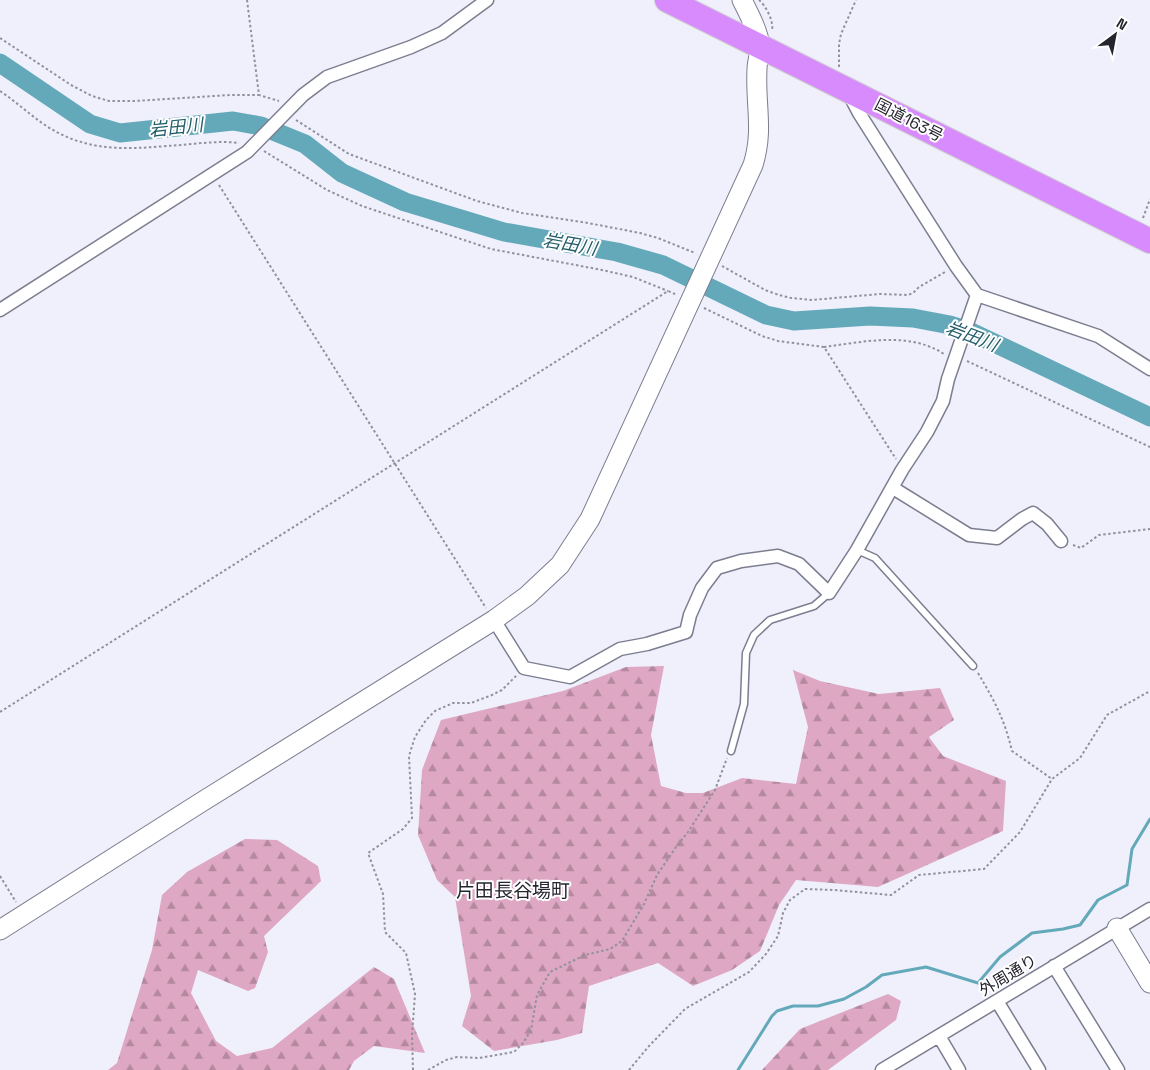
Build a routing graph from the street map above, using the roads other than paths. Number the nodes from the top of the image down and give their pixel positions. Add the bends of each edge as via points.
1 (487, 0) edge
2 (667, 0) edge
3 (742, 0) edge
4 (760, 46) junction
5 (842, 86) junction
6 (1143, 238) edge
7 (977, 295) junction
8 (0, 310) edge
9 (1150, 369) edge
10 (893, 488) junction
11 (1061, 541) road end
12 (857, 550) junction
13 (828, 593) junction
14 (494, 620) junction
15 (973, 666) road end
16 (730, 751) road end
17 (1150, 909) edge
18 (1117, 928) junction
19 (0, 930) edge
20 (1054, 966) junction
21 (1150, 983) edge
22 (997, 1001) junction
23 (939, 1036) junction
24 (882, 1070) edge
25 (959, 1070) edge
26 (1039, 1070) edge
27 (1118, 1070) edge

1 - 8 street via 442,33 327,77 303,94 255,145
2 - 4 highway, 国道163号
3 - 4 street
4 - 5 highway, 国道163号
4 - 14 street via 756,69 759,135 753,165 590,519 560,565 527,596
5 - 6 highway, 国道163号
5 - 7 street
7 - 9 street via 1098,336
7 - 10 street via 942,401
10 - 11 street via 969,535 997,538 1033,513
10 - 12 street
12 - 13 street
12 - 15 lane via 875,558
13 - 14 street via 799,564 778,556 717,568 702,588 686,632 620,649 570,677 524,668
13 - 16 lane via 814,606 770,620 754,635 746,652 744,704
14 - 19 street
17 - 18 street, 外周通り
18 - 20 street, 外周通り
18 - 21 street
20 - 22 street, 外周通り
20 - 27 street
22 - 23 street, 外周通り
22 - 26 street
23 - 24 street, 外周通り
23 - 25 street

